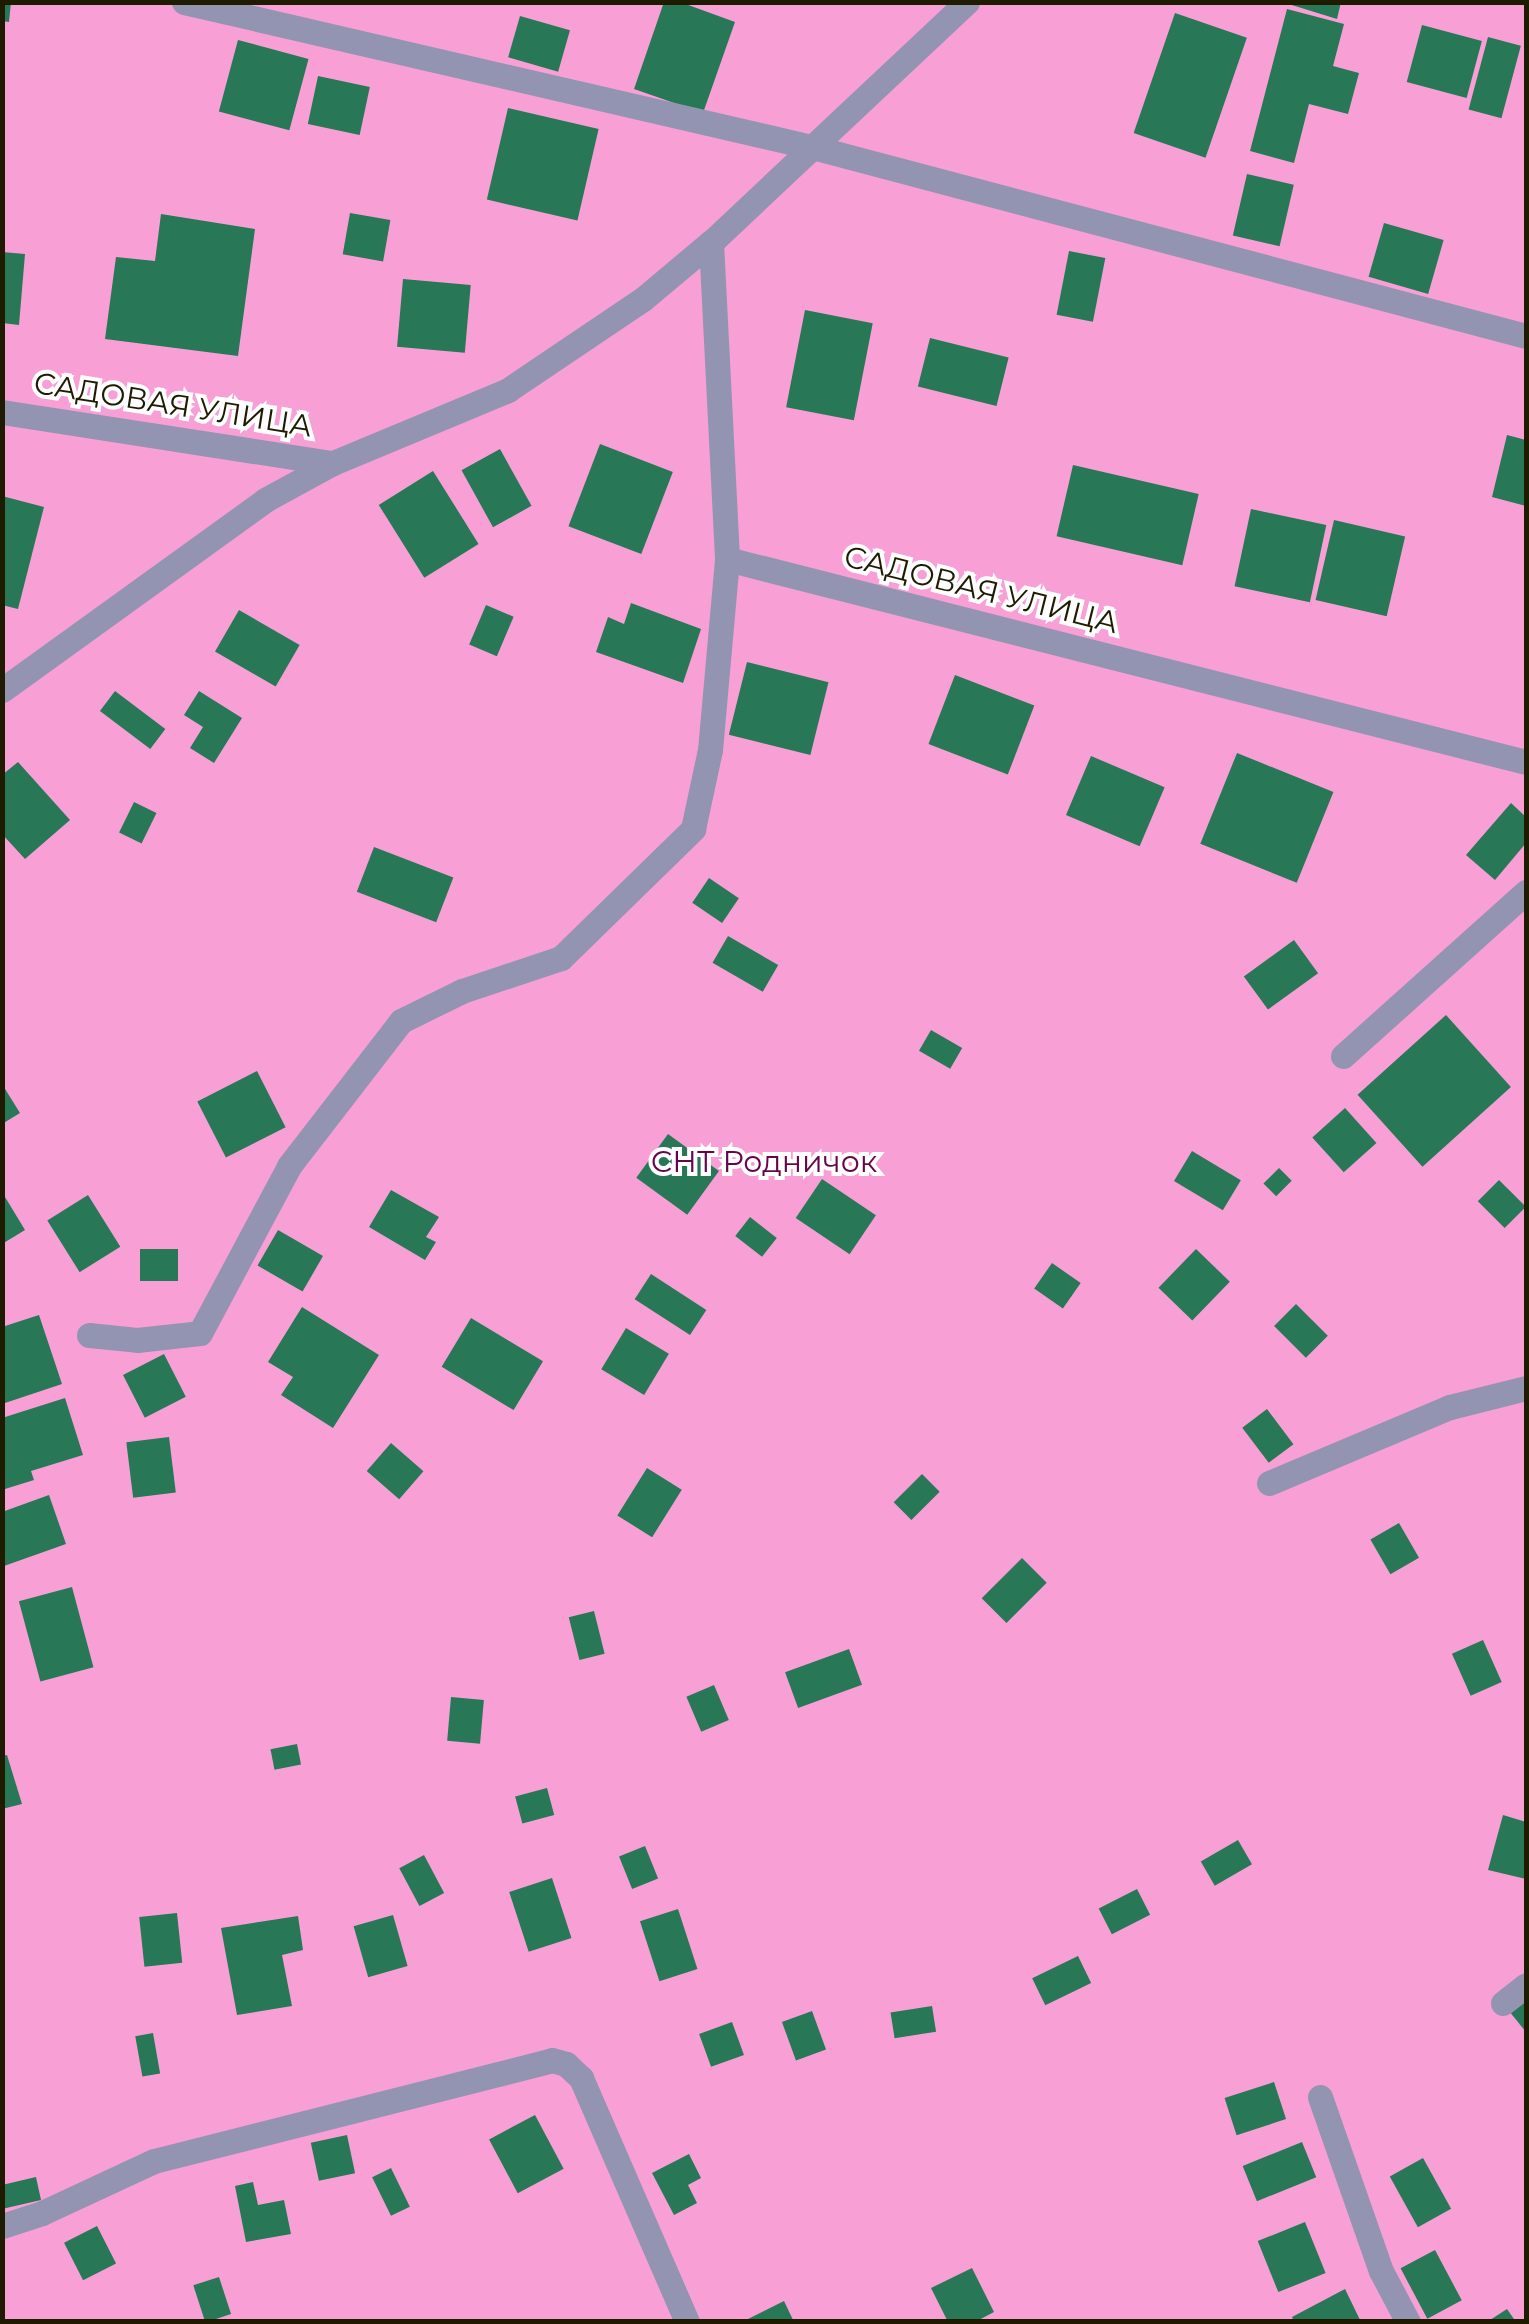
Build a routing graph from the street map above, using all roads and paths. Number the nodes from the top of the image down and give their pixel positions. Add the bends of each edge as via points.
1 (184, 2) edge
2 (967, 2) edge
3 (816, 148) junction
4 (711, 242) junction
5 (1526, 336) edge
6 (2, 412) edge
7 (333, 463) junction
8 (728, 559) junction
9 (2, 690) edge
10 (1526, 762) edge
11 (1526, 892) edge
12 (1343, 1056) dead end
13 (89, 1335) dead end
14 (1526, 1388) edge
15 (1269, 1482) dead end
16 (1526, 1985) edge
17 (1503, 2003) dead end
18 (1320, 2097) dead end
19 (2, 2226) edge
20 (687, 2322) edge
21 (1408, 2322) edge

1 - 3 street
2 - 3 street, САДОВАЯ УЛИЦА
3 - 4 street, САДОВАЯ УЛИЦА
3 - 5 street
4 - 7 street, САДОВАЯ УЛИЦА via 642,299 508,390
4 - 8 street
6 - 7 street, САДОВАЯ УЛИЦА
7 - 9 street, САДОВАЯ УЛИЦА via 265,500
8 - 10 street, САДОВАЯ УЛИЦА
8 - 13 street via 710,750 693,829 561,958 462,991 401,1020 289,1166 200,1333 136,1340
11 - 12 street
14 - 15 street via 1450,1407
16 - 17 street
18 - 21 street via 1381,2271
19 - 20 street via 154,2161 552,2060 581,2078

